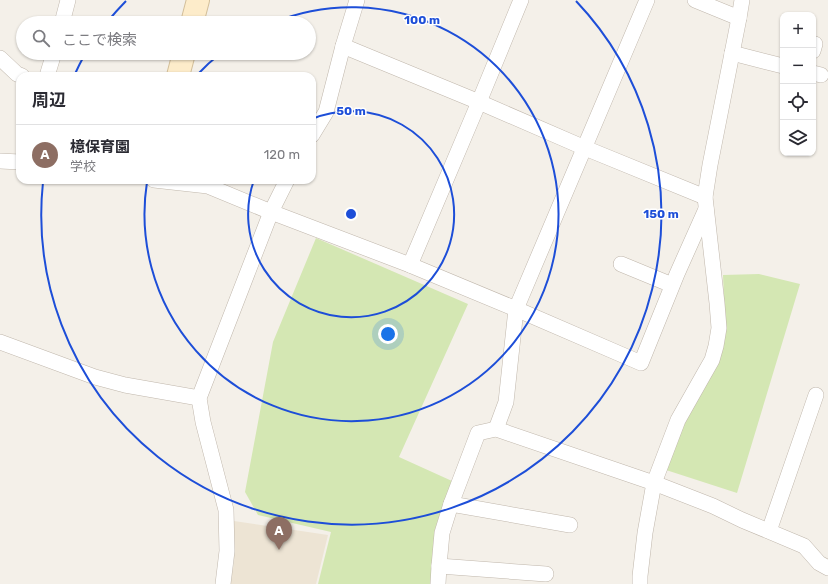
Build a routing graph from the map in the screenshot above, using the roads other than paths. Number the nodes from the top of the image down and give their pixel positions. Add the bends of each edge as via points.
1 (68, 0) edge
2 (198, 0) edge
3 (357, 0) edge
4 (521, 0) edge
5 (647, 0) edge
6 (694, 0) edge
7 (742, 0) edge
8 (64, 16) edge
9 (194, 16) edge
10 (739, 18) junction
11 (343, 46) junction
12 (732, 52) junction
13 (0, 58) edge
14 (52, 60) edge
15 (182, 60) edge
16 (780, 65) edge
17 (48, 72) edge
18 (179, 72) edge
19 (16, 73) edge
20 (479, 102) junction
21 (316, 128) edge
22 (585, 148) junction
23 (0, 161) edge
24 (16, 162) edge
25 (193, 184) edge
26 (285, 184) edge
27 (705, 203) junction
28 (271, 212) junction
29 (621, 264) dead end
30 (410, 265) junction
31 (672, 285) junction
32 (516, 309) junction
33 (0, 342) edge
34 (816, 395) dead end
35 (199, 398) junction
36 (496, 429) junction
37 (654, 483) junction
38 (451, 504) junction
39 (570, 525) dead end
40 (769, 531) junction
41 (438, 566) junction
42 (828, 568) edge
43 (546, 574) dead end
44 (223, 584) edge
45 (438, 584) edge
46 (640, 584) edge

1 - 8 street
2 - 9 street
3 - 11 street
4 - 20 street
5 - 22 street
6 - 10 street
7 - 10 street
10 - 12 street
11 - 20 street
11 - 21 street via 326,112
12 - 16 street
12 - 27 street
13 - 19 street
14 - 17 street
15 - 18 street
20 - 22 street
20 - 30 street
22 - 27 street
22 - 32 street
23 - 24 street
25 - 28 street via 208,186
26 - 28 street
27 - 31 street
27 - 37 street via 719,328 716,346 712,360 678,420
28 - 30 street
28 - 35 street
29 - 31 street
30 - 32 street
31 - 32 street via 641,364
32 - 36 street via 506,402
33 - 35 street via 125,385
34 - 40 street
35 - 44 street via 226,510 227,551
36 - 37 street
36 - 38 street via 478,433
37 - 40 street
37 - 46 street via 645,533
38 - 39 street
38 - 41 street via 442,533
40 - 42 street via 804,546 819,563
41 - 43 street
41 - 45 street

